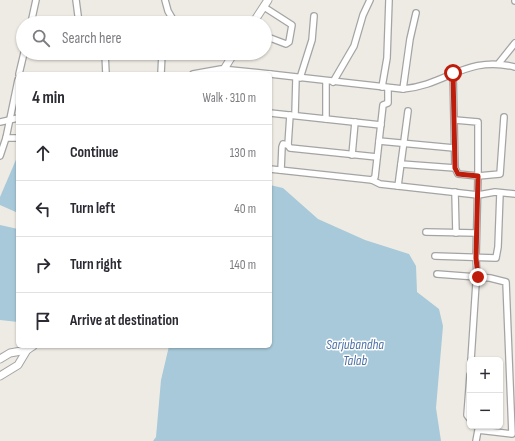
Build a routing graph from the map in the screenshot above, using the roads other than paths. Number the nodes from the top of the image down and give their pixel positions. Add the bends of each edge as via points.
1 (36, 0) edge
2 (76, 0) edge
3 (165, 0) edge
4 (268, 0) edge
5 (370, 0) edge
6 (389, 0) edge
7 (264, 7) junction
8 (416, 13) dead end
9 (33, 16) edge
10 (78, 16) edge
11 (171, 16) edge
12 (258, 16) edge
13 (314, 16) dead end
14 (272, 39) edge
15 (515, 43) edge
16 (22, 60) edge
17 (105, 60) edge
18 (162, 60) edge
19 (228, 60) edge
20 (499, 63) junction
21 (515, 67) edge
22 (19, 72) edge
23 (106, 72) edge
24 (161, 72) edge
25 (222, 72) edge
26 (453, 73) junction
27 (272, 74) edge
28 (298, 78) junction
29 (326, 81) junction
30 (333, 82) junction
31 (385, 87) junction
32 (403, 89) junction
33 (16, 90) edge
34 (408, 111) dead end
35 (272, 113) edge
36 (293, 115) junction
37 (504, 117) dead end
38 (16, 118) edge
39 (10, 119) junction
40 (326, 119) junction
41 (455, 120) junction
42 (0, 122) edge
43 (355, 122) junction
44 (381, 125) junction
45 (6, 138) junction
46 (16, 138) edge
47 (379, 141) junction
48 (403, 144) junction
49 (288, 145) junction
50 (454, 148) junction
51 (352, 155) junction
52 (0, 156) edge
53 (377, 157) junction
54 (401, 164) junction
55 (455, 168) junction
56 (272, 169) edge
57 (281, 170) junction
58 (478, 176) junction
59 (372, 180) junction
60 (398, 186) junction
61 (455, 192) junction
62 (500, 193) junction
63 (515, 194) edge
64 (478, 195) junction
65 (426, 232) dead end
66 (456, 233) junction
67 (476, 234) junction
68 (435, 256) dead end
69 (476, 258) junction
70 (437, 274) dead end
71 (478, 277) junction
72 (30, 348) edge
73 (10, 353) junction
74 (471, 357) edge
75 (0, 359) edge
76 (18, 365) junction
77 (0, 376) edge
78 (513, 407) edge
79 (476, 429) edge
80 (482, 429) edge
81 (476, 441) edge

1 - 9 street
2 - 10 street
3 - 11 street
4 - 7 street
5 - 30 street via 354,46
6 - 31 street
7 - 12 street
7 - 14 street via 292,25 289,42 286,44
8 - 32 street
13 - 28 street via 312,40
15 - 20 street
16 - 22 street
17 - 23 street
18 - 24 street
19 - 25 street
20 - 21 street
20 - 26 street via 482,64
26 - 32 street via 419,87
26 - 41 street
27 - 28 street
28 - 29 street
28 - 36 street
29 - 30 street
29 - 40 street
30 - 31 street
31 - 32 street
31 - 44 street via 388,103 383,105
33 - 39 street
34 - 48 street
35 - 36 street
36 - 40 street
36 - 49 street
37 - 58 street via 500,174
38 - 39 street
39 - 42 street
39 - 45 street
40 - 43 street
41 - 50 street
41 - 58 street via 478,122
43 - 44 street
43 - 51 street
44 - 47 street
45 - 46 street
45 - 52 street
47 - 48 street
47 - 53 street
48 - 50 street
48 - 54 street
49 - 51 street via 290,148
49 - 57 street via 283,144 282,147
50 - 55 street
51 - 53 street
53 - 59 street via 375,177
54 - 55 street
54 - 60 street
55 - 58 street via 458,174
56 - 57 street
57 - 59 street
58 - 64 street
59 - 60 street via 380,184
60 - 61 street
61 - 64 street
61 - 66 street
62 - 63 street
62 - 64 street
62 - 69 street via 497,257
64 - 67 street
65 - 66 street
66 - 67 street
67 - 69 street
68 - 69 street
69 - 71 street
70 - 71 street
71 - 74 street
71 - 78 street via 506,282
72 - 73 street
72 - 76 street
73 - 75 street
73 - 76 street
76 - 77 street
78 - 80 street via 512,434
79 - 81 street

